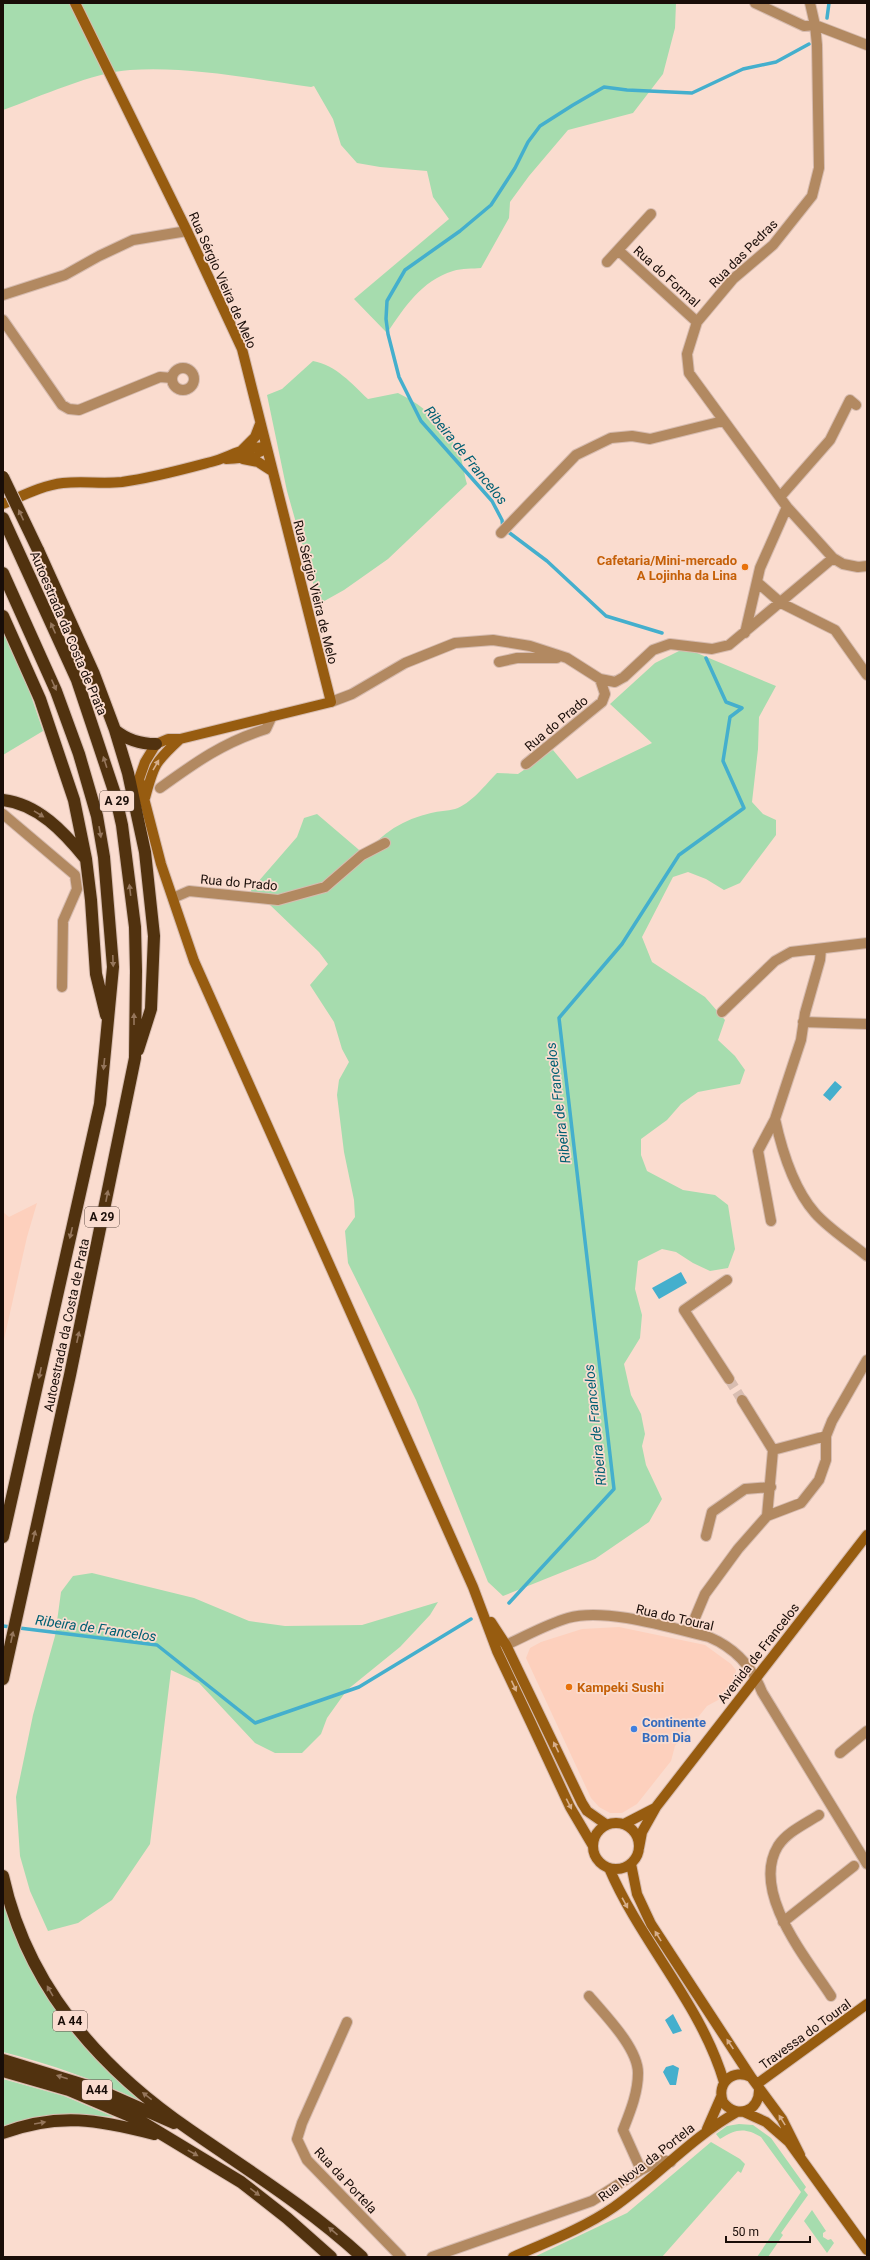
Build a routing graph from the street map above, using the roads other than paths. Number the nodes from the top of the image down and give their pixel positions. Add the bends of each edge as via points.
1 (75, 3) edge
2 (755, 3) edge
3 (810, 3) edge
4 (815, 25) junction
5 (867, 45) edge
6 (651, 214) dead end
7 (187, 231) junction
8 (618, 250) junction
9 (606, 262) dead end
10 (3, 295) edge
11 (3, 320) edge
12 (697, 322) junction
13 (172, 378) dead end
14 (856, 405) dead end
15 (723, 421) junction
16 (260, 424) junction
17 (266, 448) junction
18 (242, 454) junction
19 (272, 471) junction
20 (3, 477) edge
21 (780, 497) junction
22 (3, 504) edge
23 (787, 507) junction
24 (3, 518) edge
25 (504, 529) dead end
26 (833, 558) junction
27 (867, 566) edge
28 (3, 573) edge
29 (757, 582) junction
30 (781, 603) junction
31 (3, 616) edge
32 (745, 633) junction
33 (566, 658) junction
34 (499, 662) dead end
35 (867, 675) edge
36 (600, 679) junction
37 (331, 702) junction
38 (272, 716) junction
39 (115, 730) junction
40 (180, 739) junction
41 (156, 744) junction
42 (526, 764) dead end
43 (160, 788) dead end
44 (146, 798) junction
45 (3, 800) edge
46 (3, 814) edge
47 (385, 843) dead end
48 (86, 859) junction
49 (173, 898) junction
50 (867, 943) edge
51 (821, 948) junction
52 (62, 987) dead end
53 (722, 1012) dead end
54 (803, 1022) junction
55 (867, 1024) edge
56 (108, 1026) junction
57 (135, 1058) junction
58 (775, 1120) junction
59 (771, 1221) dead end
60 (867, 1256) edge
61 (727, 1280) dead end
62 (867, 1360) edge
63 (729, 1379) tunnel mouth
64 (742, 1400) tunnel mouth
65 (826, 1436) junction
66 (773, 1450) junction
67 (771, 1487) junction
68 (767, 1516) junction
69 (867, 1535) edge
70 (706, 1536) dead end
71 (3, 1537) edge
72 (482, 1608) junction
73 (689, 1632) junction
74 (506, 1645) junction
75 (3, 1677) edge
76 (756, 1677) junction
77 (867, 1731) edge
78 (840, 1753) dead end
79 (656, 1807) junction
80 (819, 1814) dead end
81 (624, 1824) junction
82 (607, 1825) junction
83 (593, 1846) junction
84 (639, 1848) junction
85 (631, 1864) junction
86 (867, 1864) edge
87 (854, 1866) dead end
88 (609, 1868) junction
89 (3, 1876) edge
90 (783, 1922) junction
91 (589, 1996) dead end
92 (831, 1996) dead end
93 (866, 2004) edge
94 (347, 2022) dead end
95 (3, 2060) edge
96 (3, 2071) edge
97 (724, 2082) junction
98 (756, 2083) junction
99 (721, 2097) junction
100 (740, 2112) junction
101 (188, 2129) junction
102 (707, 2130) junction
103 (3, 2133) edge
104 (164, 2136) junction
105 (800, 2155) junction
106 (671, 2162) junction
107 (641, 2170) junction
108 (867, 2250) edge
109 (331, 2257) edge
110 (362, 2257) edge
111 (401, 2257) edge
112 (432, 2257) edge
113 (513, 2257) edge

1 - 7 main road, Rua Sérgio Vieira de Melo
2 - 4 street via 804,26
3 - 4 street, Rua das Pedras
4 - 5 street
4 - 12 street, Rua das Pedras via 819,168 812,196 773,245 732,279
6 - 8 street, Rua do Formal
7 - 10 street via 133,240 64,275
7 - 16 main road, Rua Sérgio Vieira de Melo via 242,349
8 - 9 street, Rua do Formal
8 - 12 street, Rua do Formal
11 - 13 street via 62,405 69,409 79,410 160,377
12 - 15 street, Rua das Pedras via 687,354 689,373
14 - 21 street via 850,400 830,440
15 - 21 street, Rua das Pedras
15 - 25 street via 650,439 632,436 611,438 576,455
16 - 17 main road, Rua Sérgio Vieira de Melo
16 - 18 main road via 255,437
17 - 18 main road via 256,446
17 - 19 main road, Rua Sérgio Vieira de Melo
18 - 19 main road
18 - 22 main road via 157,476 120,482 62,482 32,491
19 - 37 main road, Rua Sérgio Vieira de Melo
39 -> 20 highway, A 29, bridge via 94,674
21 - 23 street, Rua das Pedras
23 - 26 street, Rua das Pedras
23 - 29 street via 760,568
57 -> 24 highway, Autoestrada da Costa de Prata / A 29 via 135,927 116,794 76,680
26 - 27 street, Rua das Pedras via 843,564
26 - 30 street
28 -> 56 highway, Autoestrada da Costa de Prata / A 29 via 56,691 79,754 97,816 104,857 113,967
29 - 30 street
29 - 32 street
30 - 32 street
30 - 35 street via 836,630
31 - 48 highway, A 29 via 54,736 74,800
32 - 36 street via 729,645 712,649 670,644 653,650 615,682
33 - 34 street via 517,658
33 - 36 street
33 - 37 street via 530,646 493,640 455,644 405,663 352,694
36 - 42 street, Rua do Prado via 605,694 602,702
37 - 38 main road
38 - 40 main road
38 - 43 street via 266,729 213,750
39 - 41 highway via 133,741
39 - 57 highway, A 29 via 128,773 145,852 154,936 151,1009
40 - 41 main road via 168,739
44 -> 40 main road via 149,779 156,762
41 - 44 main road via 145,762 139,779 140,789
44 - 49 main road via 161,864
45 -> 48 highway via 27,807 50,822 65,834
46 - 52 street via 75,875 77,889 64,921
47 - 49 street, Rua do Prado via 362,856 325,887 278,900 189,890
48 - 56 highway, A 29 via 96,974
49 - 72 main road via 194,961
50 - 51 street
51 - 53 street via 791,952 775,961
51 - 54 street
54 - 55 street
54 - 58 street via 801,1040
56 -> 71 highway, Autoestrada da Costa de Prata / A 29 via 100,1104
75 -> 57 highway, Autoestrada da Costa de Prata / A 29 via 70,1375
58 - 59 street via 758,1151
58 - 60 street via 779,1139 800,1191 815,1213
61 - 63 street via 684,1310
62 - 65 street
64 - 66 street
65 - 66 street
65 - 68 street via 826,1460 819,1480 801,1502
66 - 67 street
67 - 68 street
67 - 70 street via 745,1489 712,1512
68 - 73 street via 738,1549 705,1594
69 - 76 main road, Avenida de Francelos
72 - 74 main road
72 -> 83 main road via 497,1650 570,1807
73 - 74 street, Rua do Toural via 645,1622 587,1615 568,1618
73 - 76 street, Rua do Toural via 718,1641 744,1660
82 -> 74 main road via 588,1811 582,1803
76 - 79 main road, Avenida de Francelos
76 - 86 street, Rua do Toural via 762,1692
77 - 78 street
79 - 81 main road, Avenida de Francelos
79 - 84 main road, Avenida de Francelos via 642,1832
80 - 90 street via 787,1836 778,1847 771,1866 771,1883
81 - 82 main road
81 - 84 main road via 636,1834
82 - 83 main road via 597,1833
83 - 88 main road via 597,1860
84 - 85 main road
85 - 88 main road via 620,1869
98 -> 85 main road via 643,1909
87 - 90 street
88 -> 97 main road via 628,1910 713,2048
101 -> 89 highway, A 44 via 108,2063 70,2021 33,1961 17,1924
90 - 92 street
91 - 107 street via 630,2047 638,2072 635,2098 623,2130
93 - 98 main road, Travessa do Toural
94 - 111 street, Rua da Portela via 297,2139 307,2160
101 -> 95 highway, A44 via 94,2088
96 - 104 highway via 69,2090 137,2119
97 - 98 main road via 734,2075 746,2074
97 - 99 main road
98 - 100 main road via 760,2095 755,2106
105 -> 98 main road via 782,2120
99 - 100 main road via 727,2107
99 - 102 main road, Rua Nova da Portela
100 - 102 main road, Rua Nova da Portela
100 - 105 main road via 754,2115 774,2128
110 -> 101 highway, A 44 via 301,2205
102 - 106 main road, Rua Nova da Portela
103 -> 104 highway via 35,2124 75,2119 119,2124
104 -> 109 highway via 241,2182
105 - 108 main road
106 - 107 street via 662,2160
106 - 113 main road, Rua Nova da Portela via 613,2207 552,2240
107 - 112 street via 592,2201

